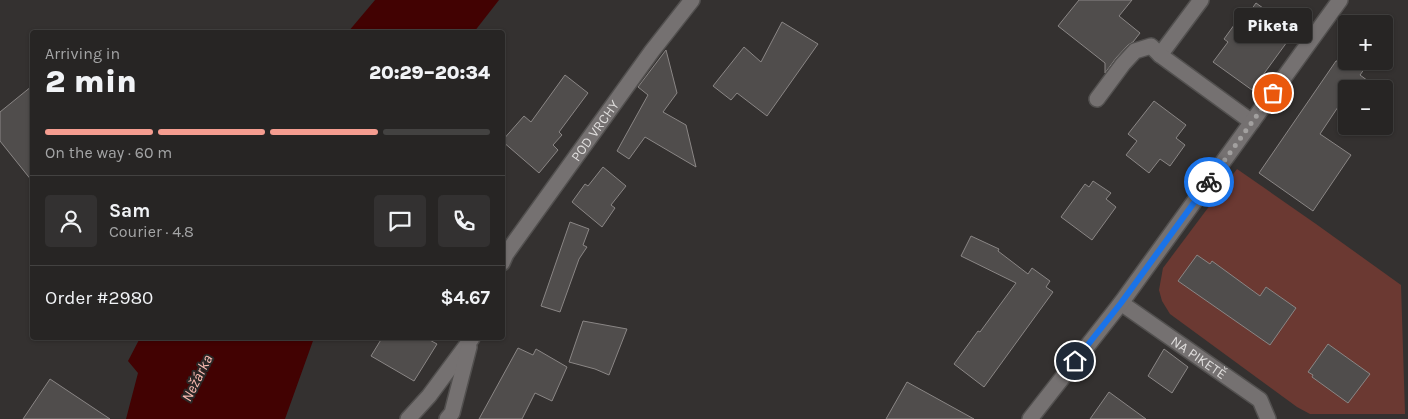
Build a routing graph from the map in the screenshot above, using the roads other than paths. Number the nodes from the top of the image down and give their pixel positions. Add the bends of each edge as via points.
1 (692, 0) edge
2 (1201, 0) edge
3 (1335, 2) edge
4 (1160, 55) junction
5 (1098, 98) dead end
6 (1252, 122) junction
7 (505, 256) edge
8 (1121, 303) junction
9 (471, 340) edge
10 (471, 340) edge
11 (408, 419) edge
12 (447, 419) edge
13 (1030, 419) edge
14 (1268, 419) edge

1 - 7 street, POD VRCHY
2 - 4 street
3 - 6 street
4 - 5 street via 1151,46 1135,51
4 - 6 street
6 - 8 street
8 - 13 street
8 - 14 street, NA PIKETĚ via 1260,400
9 - 11 street
10 - 12 street via 452,412

